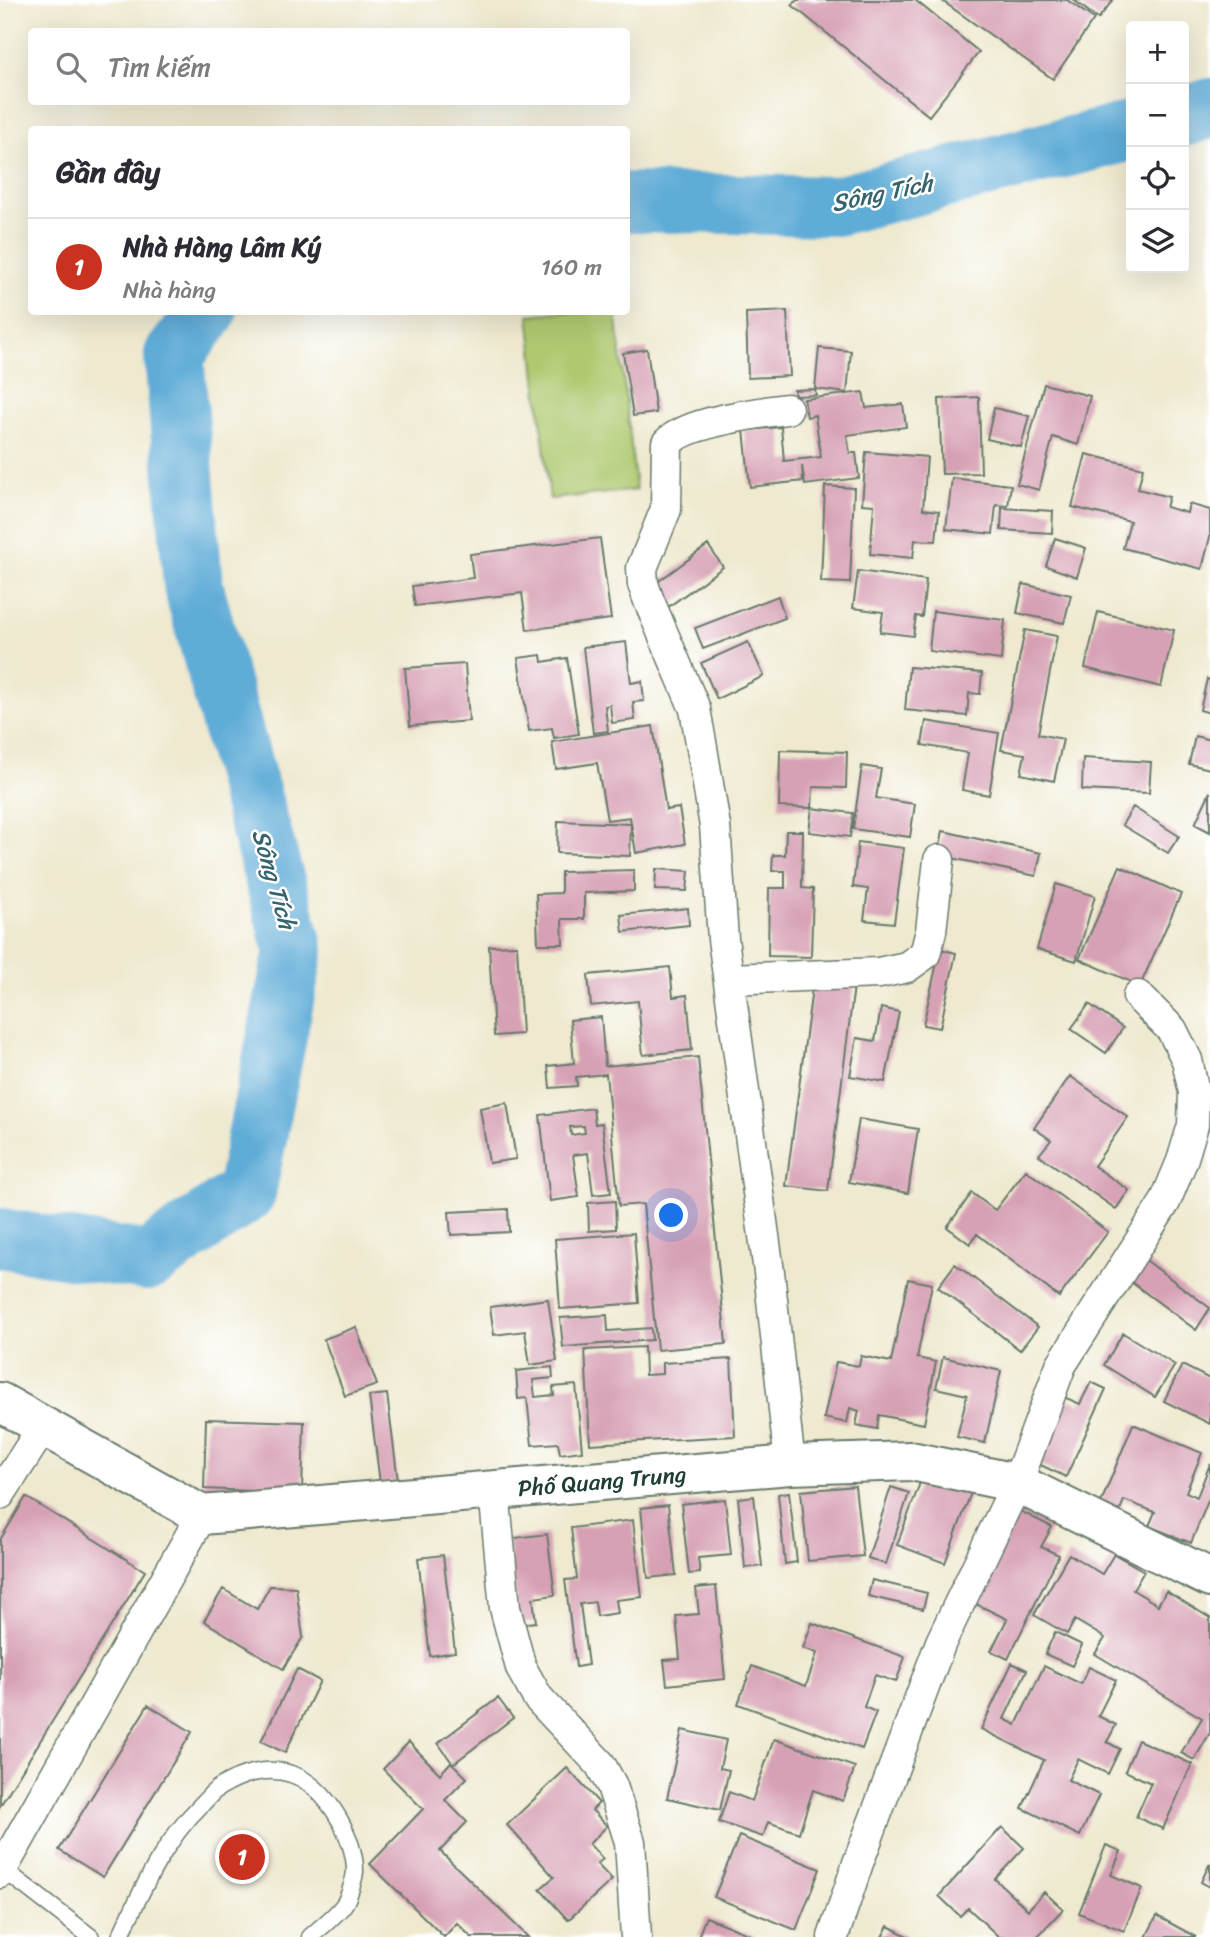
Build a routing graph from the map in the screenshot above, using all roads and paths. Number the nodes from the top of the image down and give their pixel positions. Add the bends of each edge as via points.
1 (787, 409) dead end
2 (939, 860) dead end
3 (729, 979) junction
4 (1138, 996) dead end
5 (0, 1402) edge
6 (44, 1426) junction
7 (790, 1465) junction
8 (1017, 1483) junction
9 (494, 1490) junction
10 (0, 1494) edge
11 (202, 1516) junction
12 (1210, 1578) edge
13 (1, 1871) edge
14 (91, 1937) edge
15 (120, 1937) edge
16 (310, 1937) edge
17 (636, 1937) edge
18 (833, 1937) edge

1 - 3 street via 693,428 671,438 665,453 666,509 642,568 649,601 695,709 715,826
2 - 3 street via 932,931 925,954 907,967 879,973
3 - 7 street
4 - 8 street via 1172,1030 1186,1060 1194,1092 1193,1125 1165,1202 1061,1365
5 - 6 street
6 - 10 street
6 - 11 street
7 - 8 street, Phố Quang Trung via 911,1461
7 - 9 street, Phố Quang Trung
8 - 12 street, Phố Quang Trung
8 - 18 street via 941,1642
9 - 11 street, Phố Quang Trung
9 - 17 street via 505,1608 521,1668 538,1698 600,1764 612,1786 630,1842
11 - 13 street
13 - 14 lane
15 - 16 lane via 164,1847 191,1815 218,1788 269,1770 293,1774 315,1788 335,1810 351,1848 355,1874 344,1903

